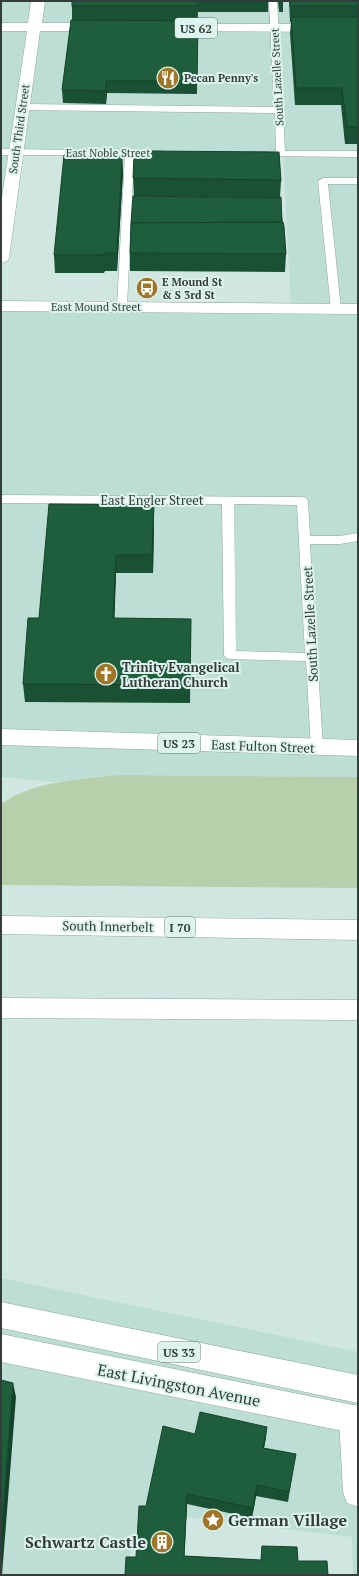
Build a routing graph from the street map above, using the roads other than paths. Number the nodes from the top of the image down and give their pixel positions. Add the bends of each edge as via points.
1 (38, 1) edge
2 (272, 1) edge
3 (1, 27) edge
4 (34, 27) junction
5 (114, 28) edge
6 (151, 28) edge
7 (274, 28) junction
8 (358, 28) edge
9 (22, 107) junction
10 (279, 110) junction
11 (8, 153) edge
12 (130, 153) junction
13 (172, 153) edge
14 (250, 154) edge
15 (281, 154) junction
16 (358, 154) edge
17 (358, 181) edge
18 (1, 258) edge
19 (1, 306) edge
20 (122, 307) junction
21 (336, 309) junction
22 (358, 309) edge
23 (1, 499) edge
24 (228, 501) junction
25 (302, 501) joint
26 (358, 537) edge
27 (305, 540) junction
28 (312, 657) junction
29 (1, 737) edge
30 (317, 748) junction
31 (358, 748) edge
32 (1, 925) edge
33 (358, 930) edge
34 (1, 1008) edge
35 (358, 1010) edge
36 (1, 1315) edge
37 (1, 1348) edge
38 (358, 1389) edge
39 (356, 1420) edge
40 (358, 1492) edge

1 - 4 main road, South Third Street
2 - 7 lane, South Lazelle Street
3 - 4 main road
4 - 5 main road
4 - 9 main road, South Third Street
6 - 7 main road, US 62
7 - 8 main road, US 62
7 - 10 lane, South Lazelle Street
9 - 10 lane
9 - 11 main road, South Third Street
10 - 15 lane, South Lazelle Street
11 - 12 lane, East Noble Street
11 - 18 main road, South Third Street
12 - 13 lane, East Noble Street
12 - 20 lane via 131,200
14 - 15 lane
15 - 16 lane
17 - 21 lane via 323,181
19 - 20 main road, East Mound Street
20 - 21 main road, East Mound Street
21 - 22 main road, East Mound Street
23 - 24 lane, East Engler Street
24 - 25 lane, East Engler Street
24 - 28 lane via 230,655
25 - 27 lane, South Lazelle Street
26 - 27 lane
27 - 28 lane, South Lazelle Street
28 - 30 lane, South Lazelle Street
29 - 30 main road, East Fulton Street / US 23
30 - 31 main road, East Fulton Street / US 23
32 - 33 main road, South Innerbelt / I 70
34 - 35 main road
36 - 38 main road, US 33
37 - 39 main road, East Livingston Avenue
39 - 40 main road

